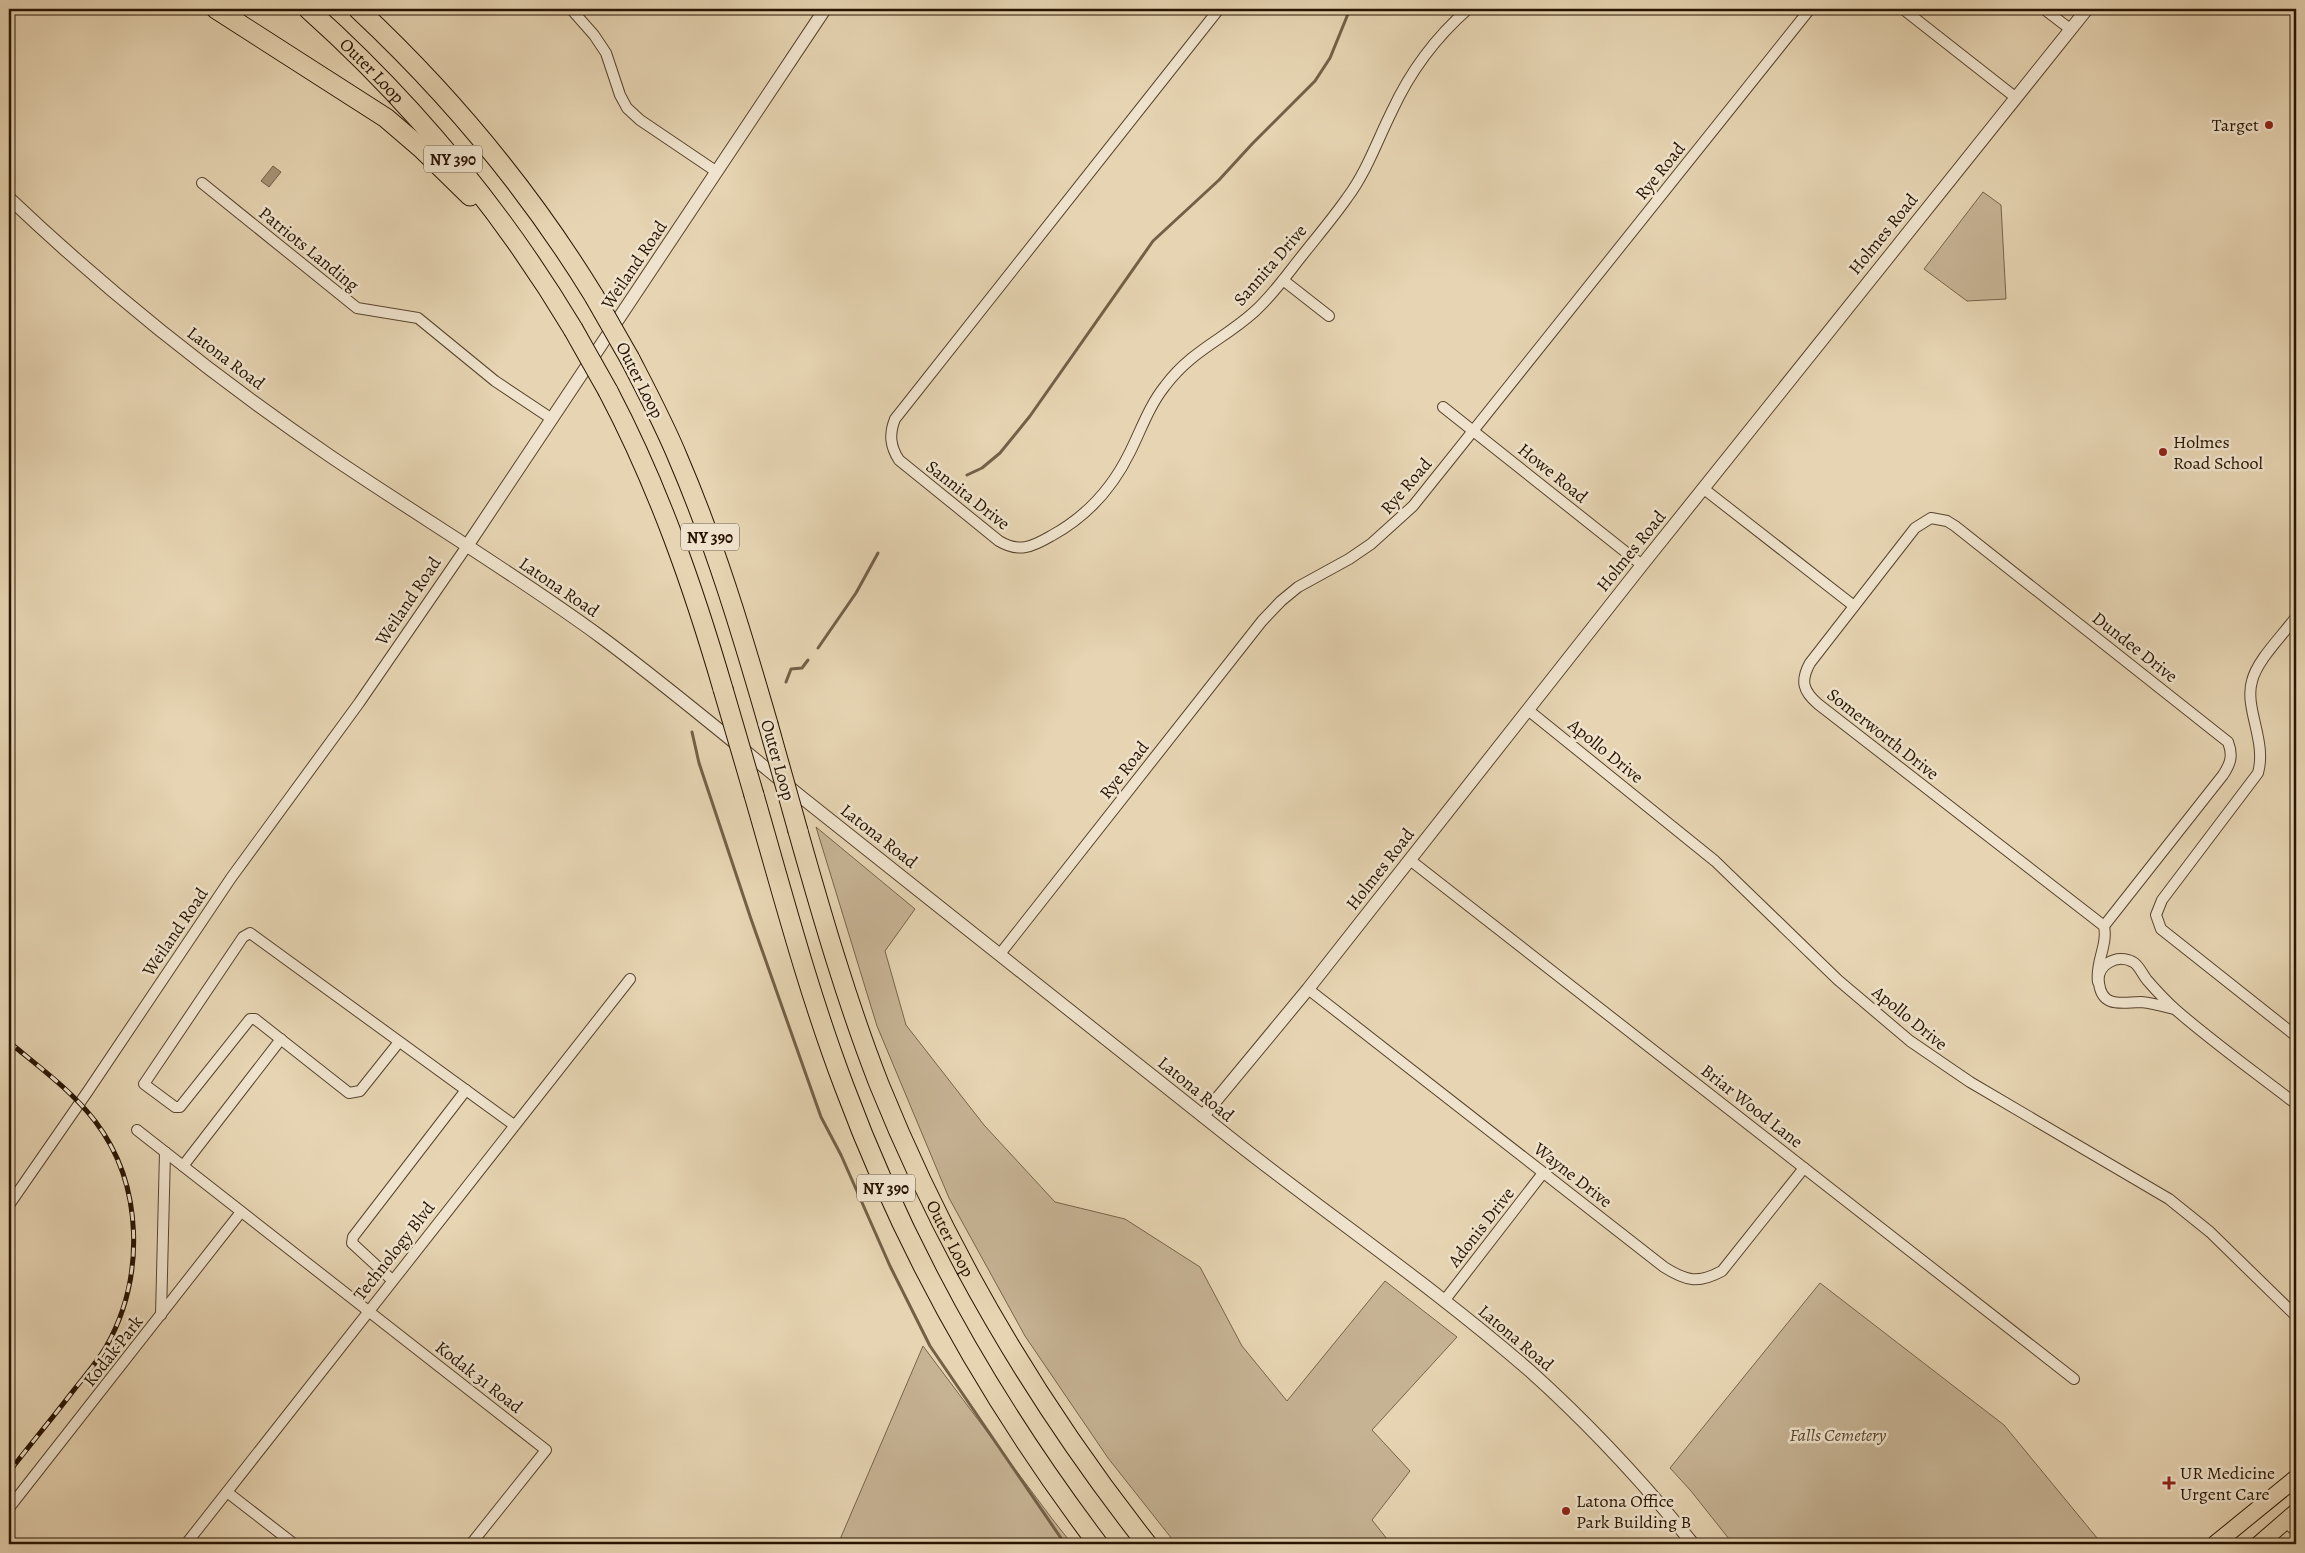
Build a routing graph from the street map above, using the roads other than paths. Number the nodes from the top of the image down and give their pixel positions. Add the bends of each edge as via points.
1 (216, 9) edge
2 (308, 9) edge
3 (358, 9) edge
4 (571, 9) edge
5 (825, 9) edge
6 (1219, 9) edge
7 (1468, 9) edge
8 (1810, 9) edge
9 (1903, 9) edge
10 (2044, 9) edge
11 (2087, 9) edge
12 (2070, 29) junction
13 (2015, 98) junction
14 (717, 172) junction
15 (202, 184) dead end
16 (9, 198) edge
17 (519, 245) junction
18 (1283, 280) junction
19 (1329, 316) dead end
20 (1443, 408) dead end
21 (552, 419) junction
22 (1474, 431) junction
23 (1704, 489) junction
24 (467, 546) junction
25 (1642, 565) junction
26 (1854, 606) junction
27 (2296, 618) edge
28 (1528, 710) junction
29 (1410, 860) junction
30 (2104, 926) junction
31 (1000, 954) junction
32 (630, 978) dead end
33 (2098, 982) junction
34 (1308, 989) junction
35 (2174, 1009) junction
36 (2296, 1036) edge
37 (281, 1039) junction
38 (399, 1042) junction
39 (466, 1090) junction
40 (2296, 1104) edge
41 (1203, 1116) junction
42 (514, 1125) junction
43 (137, 1130) dead end
44 (165, 1152) junction
45 (183, 1166) junction
46 (1804, 1168) junction
47 (1544, 1173) junction
48 (9, 1205) edge
49 (241, 1212) junction
50 (392, 1280) junction
51 (1444, 1301) junction
52 (368, 1311) junction
53 (161, 1315) junction
54 (2296, 1316) edge
55 (2074, 1379) dead end
56 (2296, 1478) edge
57 (227, 1492) junction
58 (1106, 1492) junction
59 (9, 1508) edge
60 (2292, 1522) edge
61 (186, 1544) edge
62 (294, 1544) edge
63 (471, 1544) edge
64 (1098, 1544) edge
65 (1147, 1544) edge
66 (1154, 1544) edge
67 (1693, 1544) edge
68 (2216, 1544) edge
69 (2258, 1544) edge

1 - 17 highway via 386,118 428,154
2 - 17 highway, Outer Loop / NY 390 via 415,115 475,185
3 - 58 highway, Outer Loop / NY 390, bridge via 435,86 490,149 546,224 594,296 630,359 672,443 704,521 731,600 856,1020 882,1090 956,1252 997,1326 1056,1422
4 - 14 street via 606,53 627,108
5 - 14 street, Weiland Road
6 - 18 street, Sannita Drive via 901,408 891,429 894,452 904,466 999,541 1016,549 1036,545 1083,515 1109,487 1157,397 1180,367 1244,320
7 - 18 street, Sannita Drive via 1450,25 1404,86 1359,181
8 - 22 street, Rye Road
9 - 13 street
10 - 12 street
11 - 12 street, Holmes Road
12 - 13 street, Holmes Road
13 - 23 street, Holmes Road
14 - 21 street, Weiland Road
15 - 21 street, Patriots Landing via 357,308 418,318 495,381
16 - 24 street, Latona Road via 124,300 222,379 329,455
17 - 64 highway, Outer Loop / NY 390, bridge via 574,329 608,390 648,472 676,542 695,595 821,1022 846,1093 886,1188 935,1289 981,1371 1030,1450
18 - 19 street
20 - 22 street, Howe Road
21 - 24 street, Weiland Road
22 - 25 street, Howe Road
22 - 31 street, Rye Road via 1393,527 1349,559 1298,587 1262,621
23 - 25 street, Holmes Road
23 - 26 street
24 - 31 street, Latona Road via 552,602 644,669
24 - 48 street, Weiland Road via 359,703 232,878
25 - 28 street, Holmes Road
26 - 30 street, Somerworth Drive via 1805,672 1803,682 1810,697
26 - 30 street, Dundee Drive via 1915,528 1931,518 1947,521 2228,742 2231,760 2223,775
27 - 36 street via 2264,659 2252,681 2251,699 2261,754 2254,782 2162,900 2156,915 2160,929
28 - 29 street, Holmes Road
28 - 54 street, Apollo Drive via 1715,861 1838,980 1902,1035 1970,1082 2169,1199 2210,1232
29 - 34 street, Holmes Road
29 - 46 street, Briar Wood Lane
30 - 33 street via 2105,946 2098,965
31 - 41 street, Latona Road
32 - 42 street, Technology Blvd
33 - 35 street via 2102,993 2112,1003 2149,1003
33 - 35 street via 2107,963 2126,959 2135,963
34 - 41 street, Holmes Road
34 - 47 street, Wayne Drive
35 - 40 street
37 - 38 street via 354,1094 360,1092
37 - 38 street via 255,1019 250,1019 180,1107 175,1107 145,1086 243,937 250,933
37 - 45 street
38 - 39 street
39 - 42 street
39 - 50 street via 353,1237 352,1243
41 - 51 street, Latona Road
42 - 50 street, Technology Blvd
43 - 44 street, Kodak 31 Road
44 - 45 street, Kodak 31 Road
44 - 53 street
45 - 49 street, Kodak 31 Road
46 - 47 street, Wayne Drive via 1722,1271 1698,1280 1687,1279 1664,1266
46 - 55 street, Briar Wood Lane
47 - 51 street, Adonis Drive
49 - 52 street, Kodak 31 Road
49 - 53 street, Kodak Park
50 - 52 street, Technology Blvd
51 - 67 street, Latona Road via 1576,1414 1647,1488
52 - 57 street, Technology Blvd
52 - 63 street, Kodak 31 Road via 546,1450
53 - 59 street, Kodak Park
56 - 68 main road
57 - 61 street, Technology Blvd
57 - 62 street
58 - 65 highway, Outer Loop / NY 390
58 - 66 highway
60 - 69 main road

